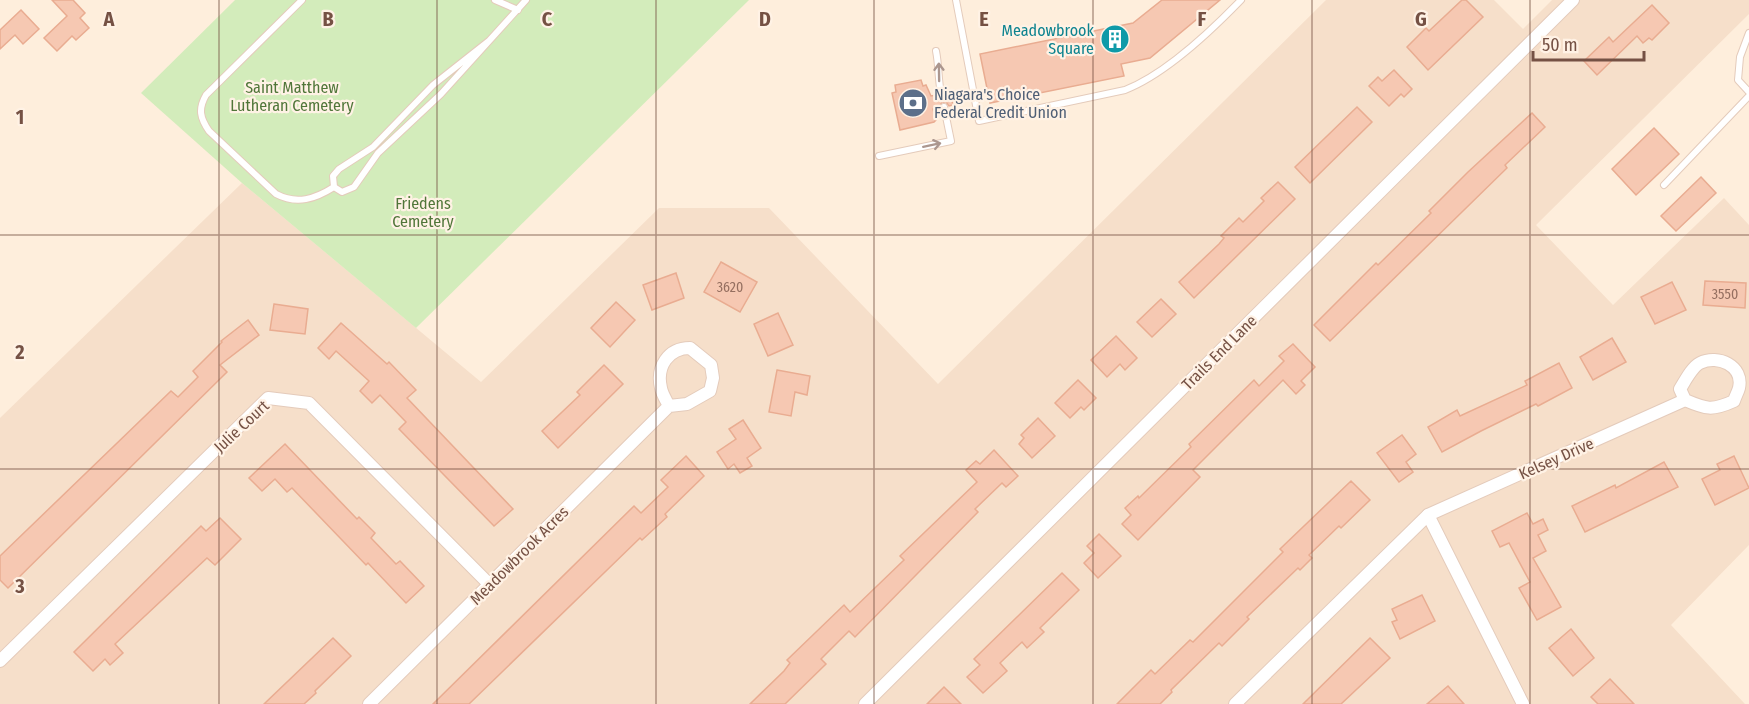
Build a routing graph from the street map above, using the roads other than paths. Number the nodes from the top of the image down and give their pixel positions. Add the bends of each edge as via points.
1 (302, 0) edge
2 (495, 0) edge
3 (525, 0) edge
4 (956, 0) edge
5 (1241, 0) edge
6 (1574, 0) edge
7 (518, 10) junction
8 (1749, 33) edge
9 (490, 40) junction
10 (936, 51) dead end
11 (941, 93) dead end
12 (1749, 94) edge
13 (944, 107) dead end
14 (879, 156) dead end
15 (1664, 184) dead end
16 (334, 187) junction
17 (1685, 400) junction
18 (669, 406) junction
19 (1428, 515) junction
20 (490, 585) junction
21 (0, 662) edge
22 (369, 704) edge
23 (865, 704) edge
24 (1235, 704) edge
25 (1523, 704) edge

1 - 16 lane via 206,96 200,113 208,131 276,194 306,200
2 - 7 lane
3 - 7 lane
4 - 5 lane via 978,121 1125,90 1144,82
6 - 23 street, Trails End Lane
7 - 9 lane
8 - 12 lane via 1740,57 1738,80
9 - 16 lane via 433,85 373,147 339,169 333,176
9 - 16 lane via 441,94 378,153 354,187 342,192
11 -> 10 lane
12 - 15 lane
14 -> 13 lane via 951,141
17 - 17 street via 1709,409 1720,408 1734,401 1740,387 1738,374 1716,359 1699,363 1680,389
17 - 19 street, Kelsey Drive
18 - 18 street, Meadowbrook Acres via 687,404 710,391 711,365 690,348 667,356 660,370 661,388
18 - 20 street, Meadowbrook Acres
19 - 24 street, Kelsey Drive
19 - 25 street
20 - 21 street, Julie Court via 309,403 268,398
20 - 22 street, Meadowbrook Acres

